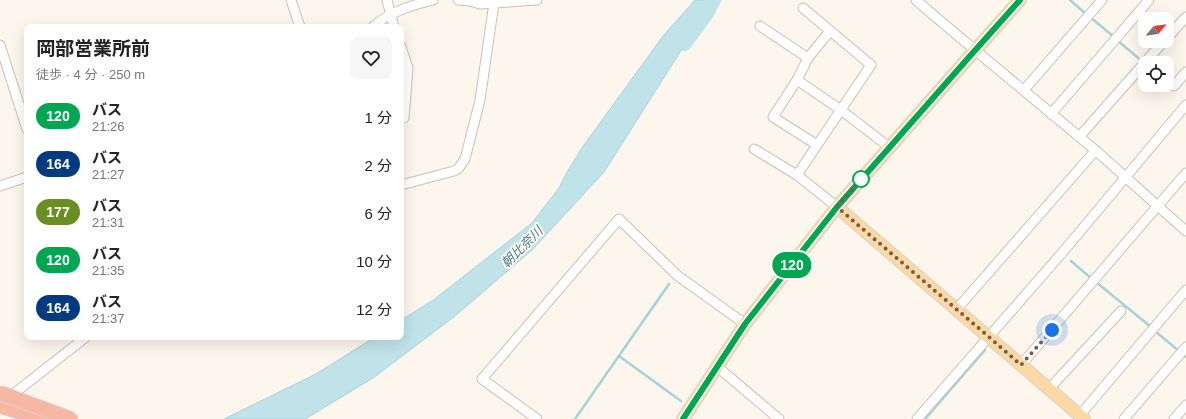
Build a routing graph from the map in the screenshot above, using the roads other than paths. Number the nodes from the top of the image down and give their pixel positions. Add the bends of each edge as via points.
1 (291, 0) edge
2 (387, 0) edge
3 (433, 0) edge
4 (458, 0) edge
5 (537, 0) edge
6 (916, 0) edge
7 (1020, 0) edge
8 (1102, 0) edge
9 (1149, 0) edge
10 (480, 2) edge
11 (494, 3) junction
12 (803, 8) dead end
13 (390, 15) junction
14 (1186, 17) edge
15 (299, 24) edge
16 (376, 24) edge
17 (393, 24) edge
18 (760, 26) dead end
19 (830, 30) junction
20 (1174, 30) edge
21 (0, 45) edge
22 (1158, 48) edge
23 (974, 50) junction
24 (404, 56) edge
25 (808, 58) junction
26 (1186, 72) edge
27 (797, 80) junction
28 (1174, 86) dead end
29 (1024, 90) junction
30 (1186, 105) edge
31 (841, 110) junction
32 (1051, 114) junction
33 (404, 118) edge
34 (24, 120) edge
35 (1079, 137) junction
36 (817, 145) junction
37 (889, 147) junction
38 (754, 149) dead end
39 (1095, 151) junction
40 (1186, 173) edge
41 (797, 175) junction
42 (24, 178) edge
43 (1126, 178) junction
44 (404, 184) edge
45 (0, 186) edge
46 (1157, 206) junction
47 (837, 207) junction
48 (1186, 231) edge
49 (1186, 290) edge
50 (956, 310) junction
51 (1120, 311) dead end
52 (745, 324) junction
53 (989, 337) junction
54 (81, 340) edge
55 (1186, 347) edge
56 (719, 363) junction
57 (1021, 365) junction
58 (1049, 389) junction
59 (0, 390) edge
60 (2, 400) edge
61 (1186, 405) edge
62 (1082, 417) edge
63 (44, 419) edge
64 (71, 419) edge
65 (78, 419) edge
66 (537, 419) edge
67 (683, 419) edge
68 (779, 419) edge
69 (917, 419) edge
70 (1124, 419) edge
71 (1174, 419) edge

1 - 15 street
2 - 13 street
3 - 13 street
4 - 10 street
5 - 11 street
6 - 23 street
7 - 23 main road
8 - 29 street
9 - 32 street
10 - 11 street
11 - 44 street via 480,100 465,160 454,171
12 - 19 street
13 - 16 street
13 - 17 street
14 - 20 street
18 - 25 street
19 - 25 street
19 - 31 street via 870,65
21 - 34 street
22 - 35 street
23 - 29 street
23 - 37 main road
24 - 33 street via 408,68
25 - 27 street
26 - 28 street
27 - 31 street
27 - 36 street via 773,117
29 - 32 street
30 - 43 street
31 - 36 street
31 - 37 street
32 - 35 street
35 - 39 street
36 - 41 street
37 - 47 main road
38 - 41 street
39 - 43 street
39 - 50 street
40 - 46 street
41 - 47 street
42 - 45 street
43 - 46 street
43 - 53 street
46 - 48 street
46 - 57 street
47 - 50 main road
47 - 52 main road
49 - 62 street
50 - 53 main road
51 - 58 street
52 - 56 main road
52 - 66 street via 678,276 619,219 482,379
53 - 57 main road
53 - 69 street
54 - 60 street
55 - 70 street
56 - 67 main road
56 - 68 street via 720,369
57 - 58 main road
58 - 62 main road
59 - 60 street
60 - 63 highway
60 - 64 highway, bridge
60 - 65 street, bridge
61 - 71 street

